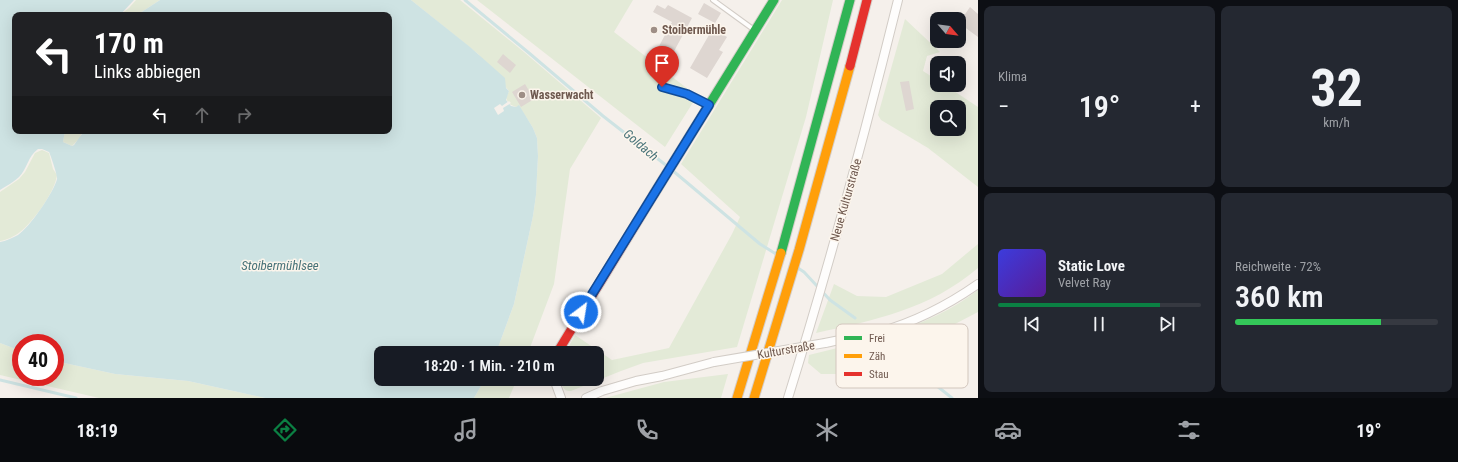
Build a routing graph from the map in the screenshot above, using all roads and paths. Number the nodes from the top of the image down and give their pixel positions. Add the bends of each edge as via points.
1 (714, 0) edge
2 (774, 0) edge
3 (850, 0) edge
4 (866, 0) edge
5 (898, 0) edge
6 (755, 30) junction
7 (662, 87) dead end
8 (709, 105) junction
9 (978, 284) edge
10 (903, 324) edge
11 (836, 341) edge
12 (561, 346) edge
13 (557, 386) edge
14 (561, 398) edge
15 (586, 398) edge
16 (737, 398) edge
17 (754, 398) edge
18 (788, 398) edge

1 - 6 lane
2 - 6 main road
3 - 16 main road via 777,266
4 - 17 main road via 798,255
5 - 18 street, Neue Kulturstraße via 867,126
6 - 8 main road
7 - 8 lane via 687,94
8 - 12 main road
9 - 10 street, Kulturstraße, bridge via 948,304
11 - 15 street, Kulturstraße, bridge via 714,362 636,381
13 - 14 street

